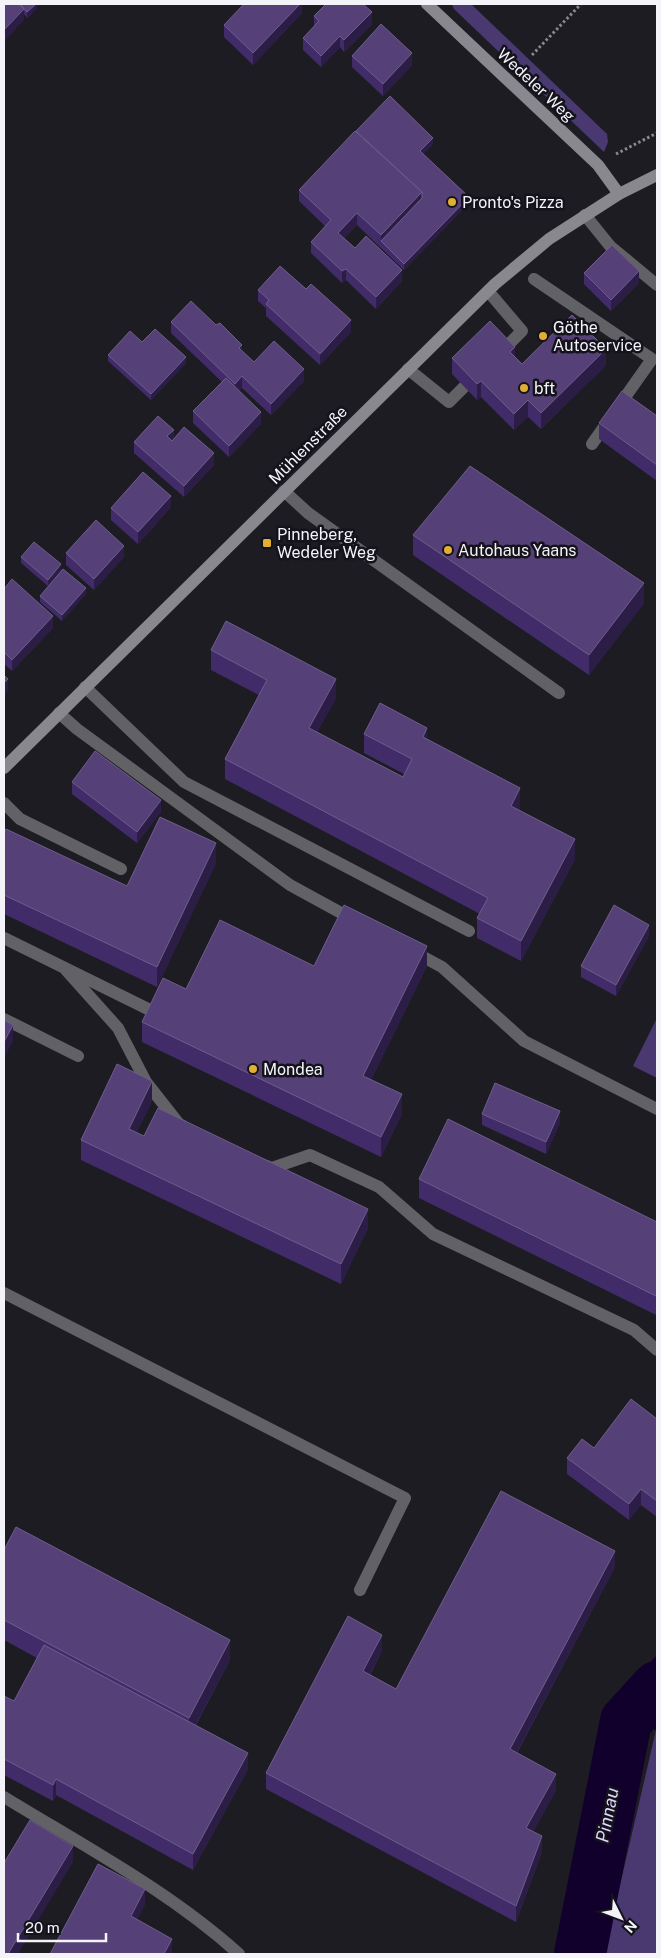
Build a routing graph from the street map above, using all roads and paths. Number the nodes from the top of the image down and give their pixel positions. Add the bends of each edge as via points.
1 (427, 4) edge
2 (581, 4) edge
3 (532, 55) dead end
4 (657, 134) edge
5 (598, 165) junction
6 (657, 175) edge
7 (619, 194) junction
8 (585, 215) junction
9 (534, 279) dead end
10 (657, 285) edge
11 (488, 291) junction
12 (408, 369) junction
13 (592, 444) dead end
14 (284, 491) junction
15 (85, 687) junction
16 (559, 693) dead end
17 (59, 713) junction
18 (4, 768) edge
19 (4, 803) edge
20 (120, 869) dead end
21 (366, 926) edge
22 (469, 931) dead end
23 (4, 938) edge
24 (400, 944) edge
25 (66, 970) junction
26 (150, 1010) edge
27 (4, 1019) edge
28 (78, 1056) dead end
29 (657, 1109) edge
30 (196, 1132) edge
31 (255, 1160) edge
32 (4, 1293) edge
33 (657, 1350) edge
34 (360, 1590) dead end
35 (4, 1797) edge
36 (239, 1954) edge

1 - 5 main road, Wedeler Weg
2 - 3 path
4 - 5 path
5 - 7 main road, Wedeler Weg
6 - 7 main road, Mühlenstraße
7 - 8 main road, Mühlenstraße
8 - 10 street via 610,246
8 - 11 main road, Mühlenstraße via 548,239
9 - 13 street via 652,359
11 - 12 main road, Mühlenstraße
11 - 12 street via 522,331 449,402
12 - 14 main road, Mühlenstraße
14 - 15 main road, Mühlenstraße
14 - 16 street via 308,513
15 - 17 main road, Mühlenstraße
15 - 22 street via 184,782
17 - 18 main road, Mühlenstraße
17 - 21 street via 290,885
19 - 20 street via 20,819
23 - 25 street
24 - 29 street via 442,967 524,1041
25 - 26 street
25 - 30 street via 118,1028 146,1082 179,1124
27 - 28 street
31 - 33 street via 272,1168 310,1154 379,1187 433,1234 634,1330
32 - 34 street via 405,1498
35 - 36 street via 166,1896 212,1929

